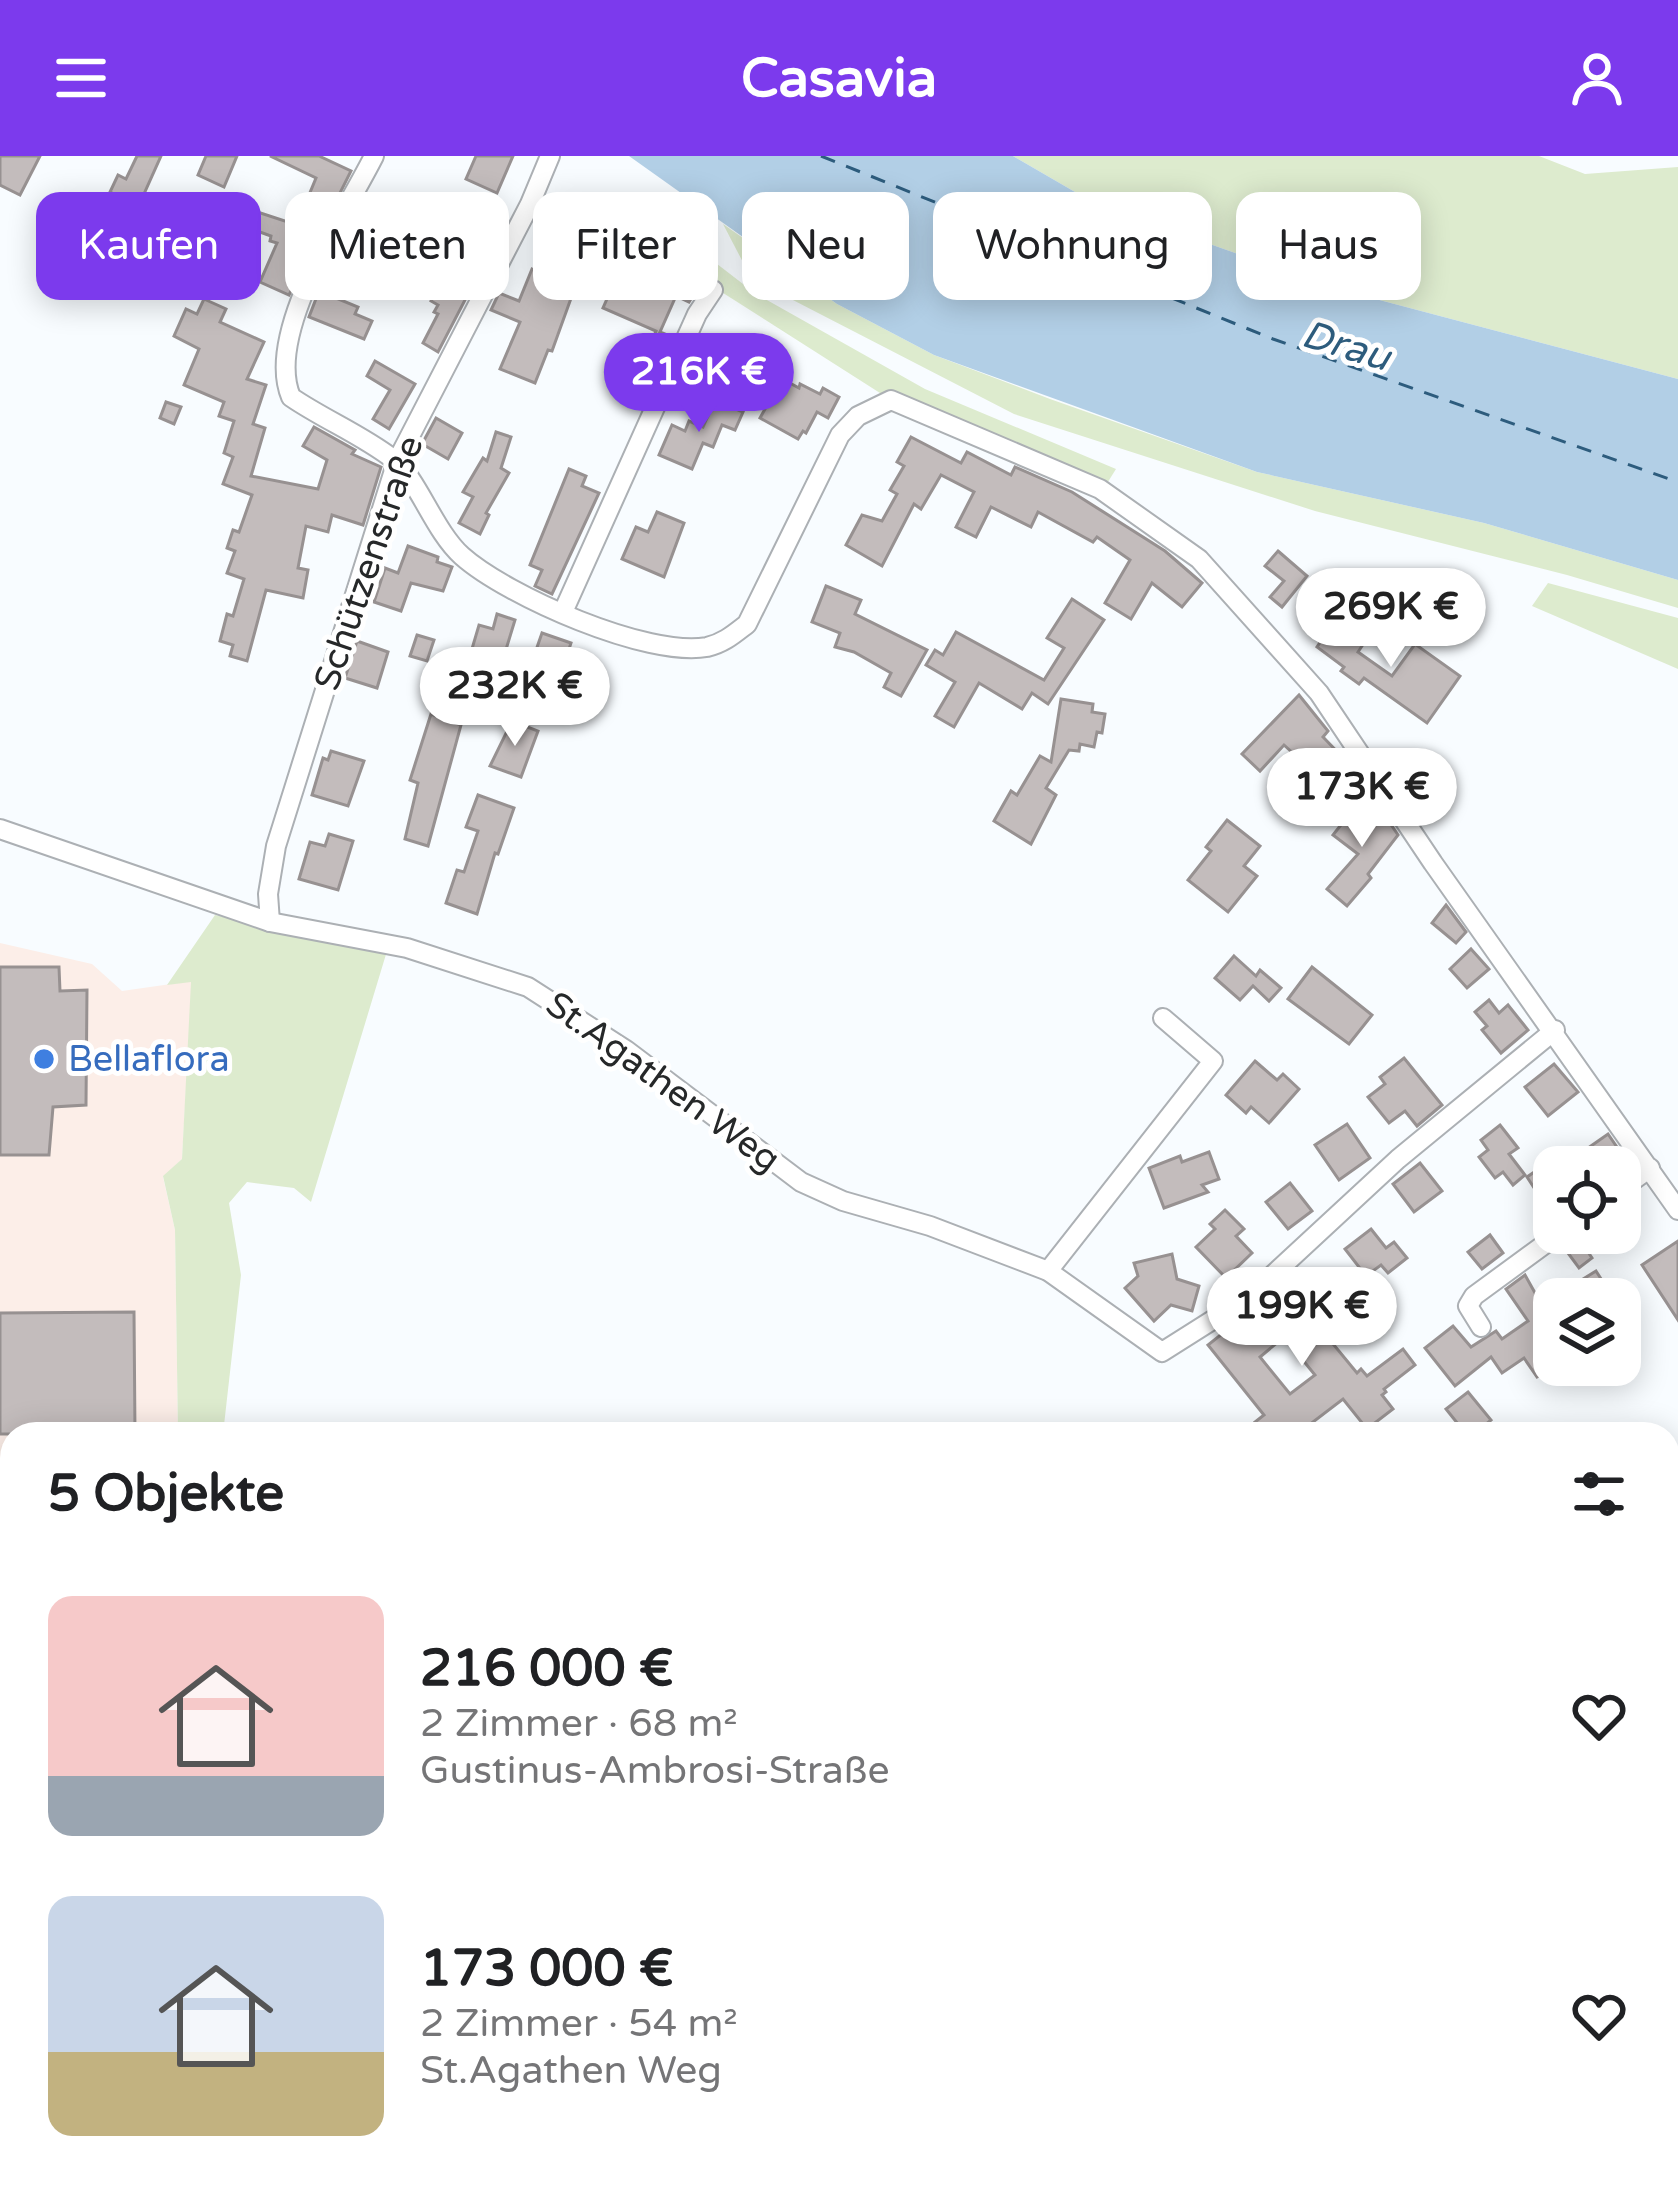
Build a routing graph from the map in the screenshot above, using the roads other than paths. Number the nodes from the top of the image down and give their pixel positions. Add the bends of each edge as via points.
1 (374, 156) edge
2 (550, 156) edge
3 (706, 300) edge
4 (397, 461) junction
5 (563, 612) junction
6 (0, 829) edge
7 (270, 922) junction
8 (1162, 1018) dead end
9 (1555, 1030) junction
10 (1650, 1168) junction
11 (1641, 1175) edge
12 (1678, 1210) edge
13 (1533, 1253) edge
14 (1048, 1271) junction
15 (1481, 1327) dead end

1 - 4 street via 300,302 286,386 291,397
2 - 4 street, Schützenstraße
3 - 5 street
4 - 5 street via 460,554 504,588
4 - 7 street, Schützenstraße via 276,846
5 - 9 street via 622,636 686,648 727,640 761,601 840,435 858,416 891,400 997,442 1100,489 1199,560 1319,693
6 - 7 street, St.Agathen Weg
7 - 14 street, St.Agathen Weg via 407,948 528,987 801,1182
8 - 14 street via 1213,1060
9 - 10 street
9 - 14 street, St.Agathen Weg via 1249,1297 1162,1352
10 - 11 street
10 - 12 street
13 - 15 street via 1474,1296 1468,1306

